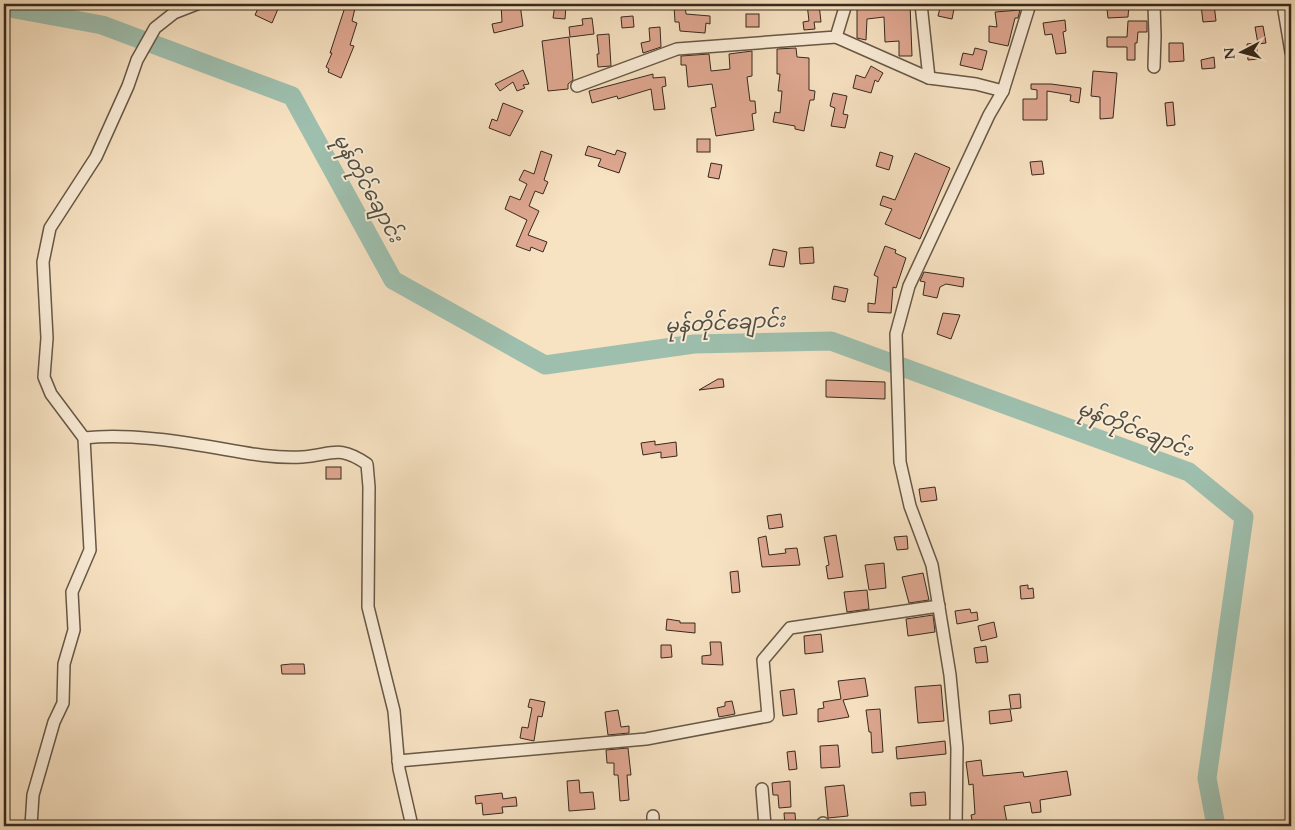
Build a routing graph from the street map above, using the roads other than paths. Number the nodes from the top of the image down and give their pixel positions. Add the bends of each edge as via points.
1 (197, 4) edge
2 (846, 4) edge
3 (921, 4) edge
4 (1029, 4) edge
5 (1154, 4) edge
6 (1283, 4) edge
7 (836, 37) junction
8 (1291, 52) edge
9 (1154, 67) dead end
10 (929, 78) junction
11 (577, 86) dead end
12 (1003, 90) junction
13 (84, 438) junction
14 (939, 606) junction
15 (398, 761) junction
16 (762, 789) dead end
17 (31, 826) edge
18 (412, 826) edge
19 (765, 826) edge
20 (956, 826) edge

1 - 13 street via 174,13 155,28 137,60 96,157 50,228 43,262 47,299 44,377 51,394
2 - 7 street
3 - 10 street
4 - 12 street
5 - 9 street
6 - 8 street
7 - 10 street
7 - 11 street via 676,49
10 - 12 street
12 - 14 street via 988,115 909,286 896,334 900,462 910,506 932,565
13 - 15 street via 107,436 190,444 242,454 301,457 352,453 367,464 368,607 394,711
13 - 17 street via 90,550 72,592 74,630 64,664 63,703 54,722 33,795
14 - 15 street via 790,628 764,660 768,716 646,739
14 - 20 street via 957,748
15 - 18 street
16 - 19 street

